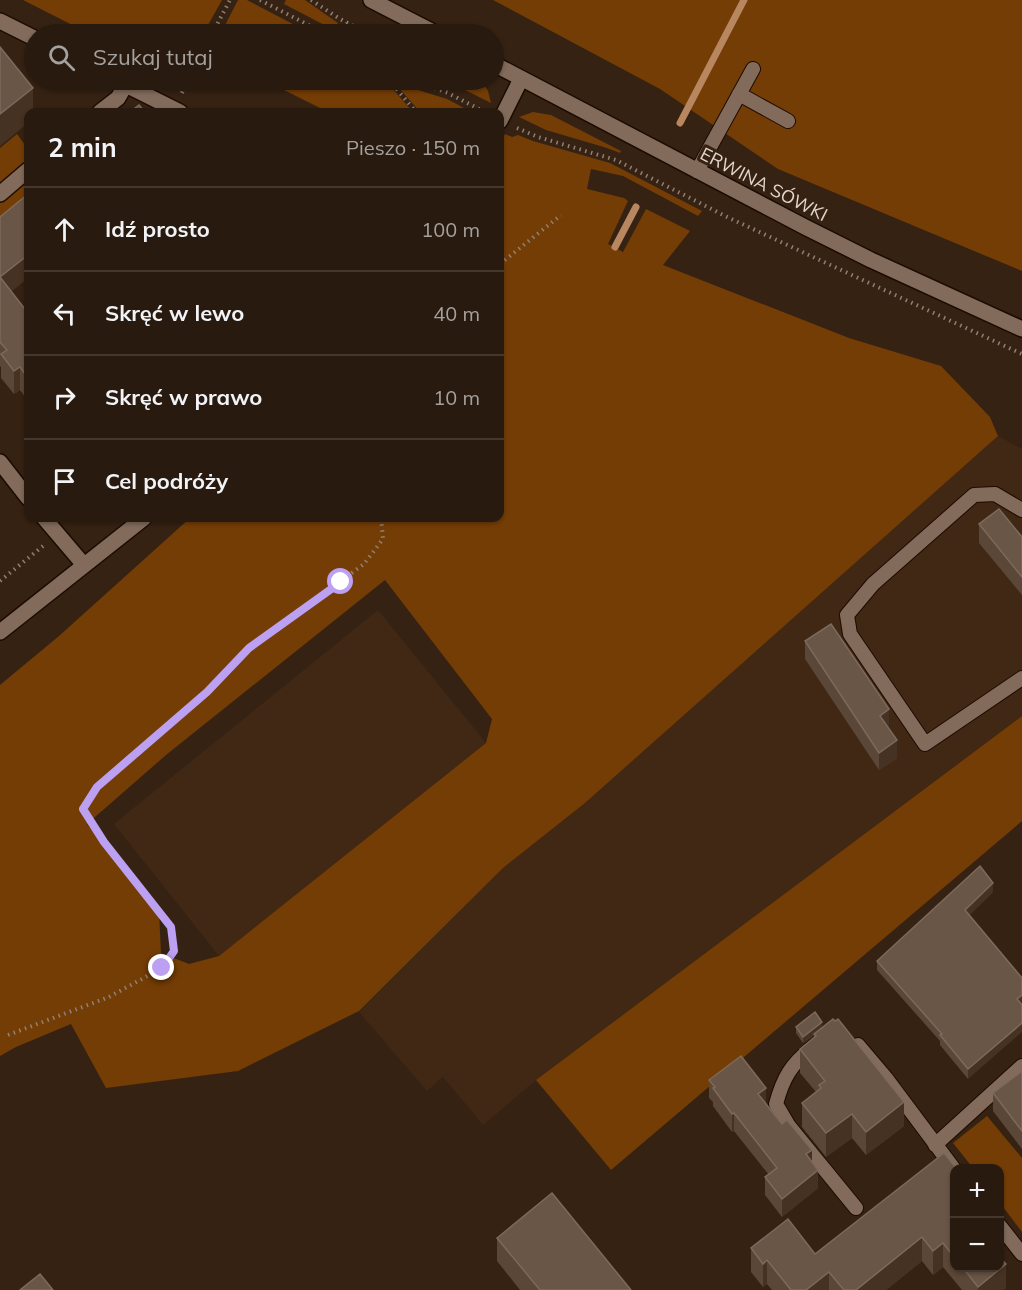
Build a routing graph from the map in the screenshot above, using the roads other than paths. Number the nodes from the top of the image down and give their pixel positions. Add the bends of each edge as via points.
1 (371, 0) edge
2 (0, 21) edge
3 (418, 24) edge
4 (24, 33) edge
5 (753, 69) dead end
6 (504, 70) edge
7 (521, 79) junction
8 (120, 90) edge
9 (137, 90) edge
10 (739, 94) junction
11 (105, 108) edge
12 (172, 108) edge
13 (788, 121) dead end
14 (505, 123) edge
15 (697, 171) junction
16 (24, 173) edge
17 (0, 194) edge
18 (1022, 329) edge
19 (0, 462) edge
20 (24, 493) edge
21 (1022, 510) edge
22 (47, 522) edge
23 (139, 522) edge
24 (84, 565) junction
25 (0, 632) edge
26 (1022, 678) edge
27 (848, 1034) edge
28 (825, 1037) edge
29 (1022, 1066) edge
30 (935, 1145) junction
31 (950, 1164) edge
32 (856, 1208) dead end
33 (1004, 1232) edge
34 (1022, 1254) edge

1 - 3 street
2 - 4 street
5 - 10 lane
6 - 7 street, ERWINA SÓWKI
7 - 14 street
7 - 15 street, ERWINA SÓWKI
8 - 11 street via 118,98
9 - 12 street
10 - 13 lane
10 - 15 lane
15 - 18 street, ERWINA SÓWKI via 871,260
16 - 17 street
19 - 20 street
21 - 26 lane via 995,494 974,495 873,584 847,615 850,634 925,744
22 - 24 street
23 - 24 street
24 - 25 street
27 - 30 lane
28 - 32 lane via 803,1055 782,1081 776,1104 789,1126
29 - 30 lane
30 - 31 lane
33 - 34 lane

